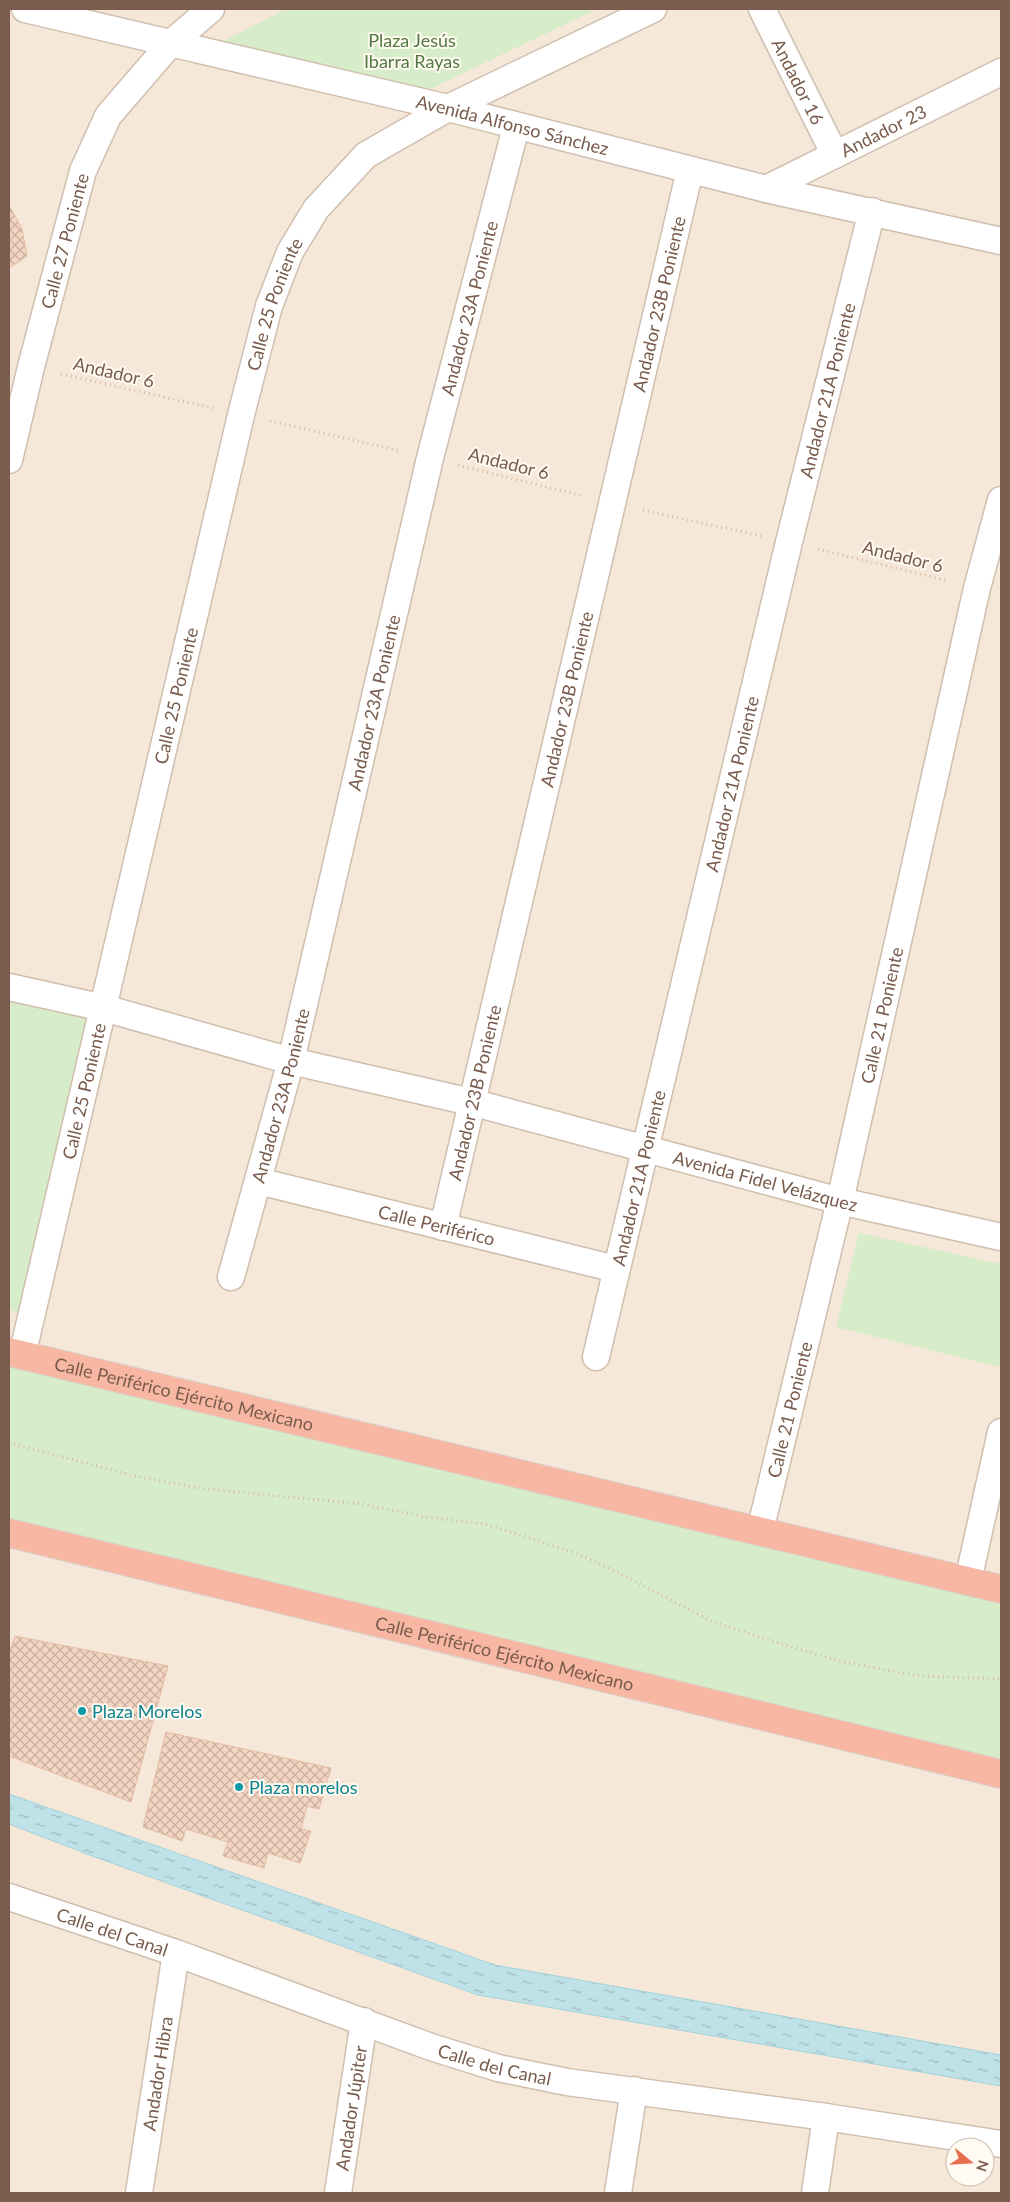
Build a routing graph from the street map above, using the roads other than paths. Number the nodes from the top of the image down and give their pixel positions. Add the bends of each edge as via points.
1 (25, 9) edge
2 (211, 9) edge
3 (653, 9) edge
4 (762, 9) edge
5 (170, 44) junction
6 (1001, 72) edge
7 (448, 108) junction
8 (516, 127) junction
9 (835, 155) junction
10 (690, 170) junction
11 (766, 189) junction
12 (872, 211) junction
13 (1001, 241) edge
14 (9, 460) edge
15 (1001, 500) edge
16 (9, 987) edge
17 (104, 1008) junction
18 (291, 1061) junction
19 (471, 1102) junction
20 (646, 1150) junction
21 (258, 1181) junction
22 (840, 1201) junction
23 (443, 1227) junction
24 (1001, 1237) edge
25 (616, 1269) junction
26 (231, 1277) dead end
27 (15, 1354) edge
28 (596, 1357) dead end
29 (1001, 1432) edge
30 (760, 1531) junction
31 (9, 1533) edge
32 (968, 1581) junction
33 (1001, 1589) edge
34 (1001, 1774) edge
35 (9, 1897) edge
36 (176, 1953) junction
37 (364, 2021) junction
38 (634, 2090) junction
39 (826, 2116) junction
40 (1001, 2144) edge
41 (139, 2193) edge
42 (338, 2193) edge
43 (618, 2193) edge
44 (815, 2193) edge

1 - 5 street, Avenida Alfonso Sánchez
2 - 5 street, Calle 27 Poniente
3 - 7 street, Calle 25 Poniente
4 - 9 street, Andador 16
5 - 7 street, Avenida Alfonso Sánchez
5 - 14 street, Calle 27 Poniente via 108,116 84,171
6 - 9 street, Andador 23
7 - 8 street, Avenida Alfonso Sánchez
7 - 17 street, Calle 25 Poniente via 366,155 316,209 290,252 269,306
8 - 10 street, Avenida Alfonso Sánchez
8 - 18 street, Andador 23A Poniente via 430,458
9 - 11 street, Andador 23
10 - 11 street, Avenida Alfonso Sánchez
10 - 19 street, Andador 23B Poniente
11 - 12 street, Avenida Alfonso Sánchez
12 - 13 street, Avenida Alfonso Sánchez
12 - 20 street, Andador 21A Poniente via 789,542
15 - 22 street, Calle 21 Poniente via 978,588
16 - 17 street, Avenida Fidel Velázquez
17 - 18 street, Avenida Fidel Velázquez
17 - 27 street, Calle 25 Poniente
18 - 19 street, Avenida Fidel Velázquez
18 - 21 street, Andador 23A Poniente
19 - 20 street, Avenida Fidel Velázquez
19 - 23 street, Andador 23B Poniente
20 - 22 street, Avenida Fidel Velázquez
20 - 25 street, Andador 21A Poniente
21 - 23 street, Calle Periférico
21 - 26 street, Andador 23A Poniente
22 - 24 street, Avenida Fidel Velázquez
22 - 30 street, Calle 21 Poniente
23 - 25 street, Calle Periférico
25 - 28 street, Andador 21A Poniente
27 - 30 highway, Calle Periférico Ejército Mexicano
29 - 32 street
30 - 32 highway, Calle Periférico Ejército Mexicano
31 - 34 highway, Calle Periférico Ejército Mexicano
32 - 33 highway, Calle Periférico Ejército Mexicano
35 - 36 street, Calle del Canal
36 - 37 street, Calle del Canal
36 - 41 street, Andador Hibra
37 - 38 street, Calle del Canal via 498,2068 567,2082
37 - 42 street, Andador Júpiter
38 - 39 street, Calle del Canal
38 - 43 street
39 - 40 street, Calle del Canal
39 - 44 street

